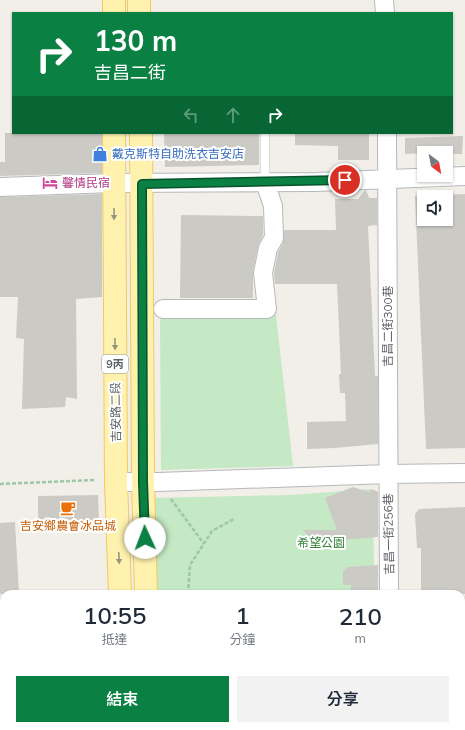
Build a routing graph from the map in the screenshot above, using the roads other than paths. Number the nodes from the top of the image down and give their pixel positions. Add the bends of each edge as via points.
1 (114, 0) edge
2 (139, 0) edge
3 (384, 0) edge
4 (114, 12) edge
5 (139, 12) edge
6 (385, 12) edge
7 (114, 134) edge
8 (142, 134) edge
9 (265, 134) edge
10 (387, 134) edge
11 (465, 176) edge
12 (388, 178) junction
13 (265, 182) junction
14 (114, 183) junction
15 (142, 184) junction
16 (0, 187) edge
17 (163, 309) dead end
18 (465, 473) edge
19 (388, 474) junction
20 (116, 480) junction
21 (151, 482) junction
22 (120, 590) edge
23 (146, 590) edge
24 (389, 590) edge

1 - 4 main road
2 - 5 main road
3 - 6 street
7 - 14 main road, 吉安路二段 / 9丙
8 - 15 main road, 9丙
9 - 13 lane
10 - 12 street, 吉昌二街300巷
11 - 12 street
12 - 13 street
12 - 19 street, 吉昌二街300巷
13 - 15 street
13 - 17 street via 274,206 274,238 268,248 263,273 267,309
14 - 15 street
14 - 16 street
14 -> 20 main road, 吉安路二段 / 9丙
15 - 21 main road, 9丙
18 - 19 street
19 - 21 street
19 - 24 street, 吉昌一街256巷
20 - 21 street
20 -> 22 main road, 吉安路二段 / 9丙
21 - 23 main road, 9丙

